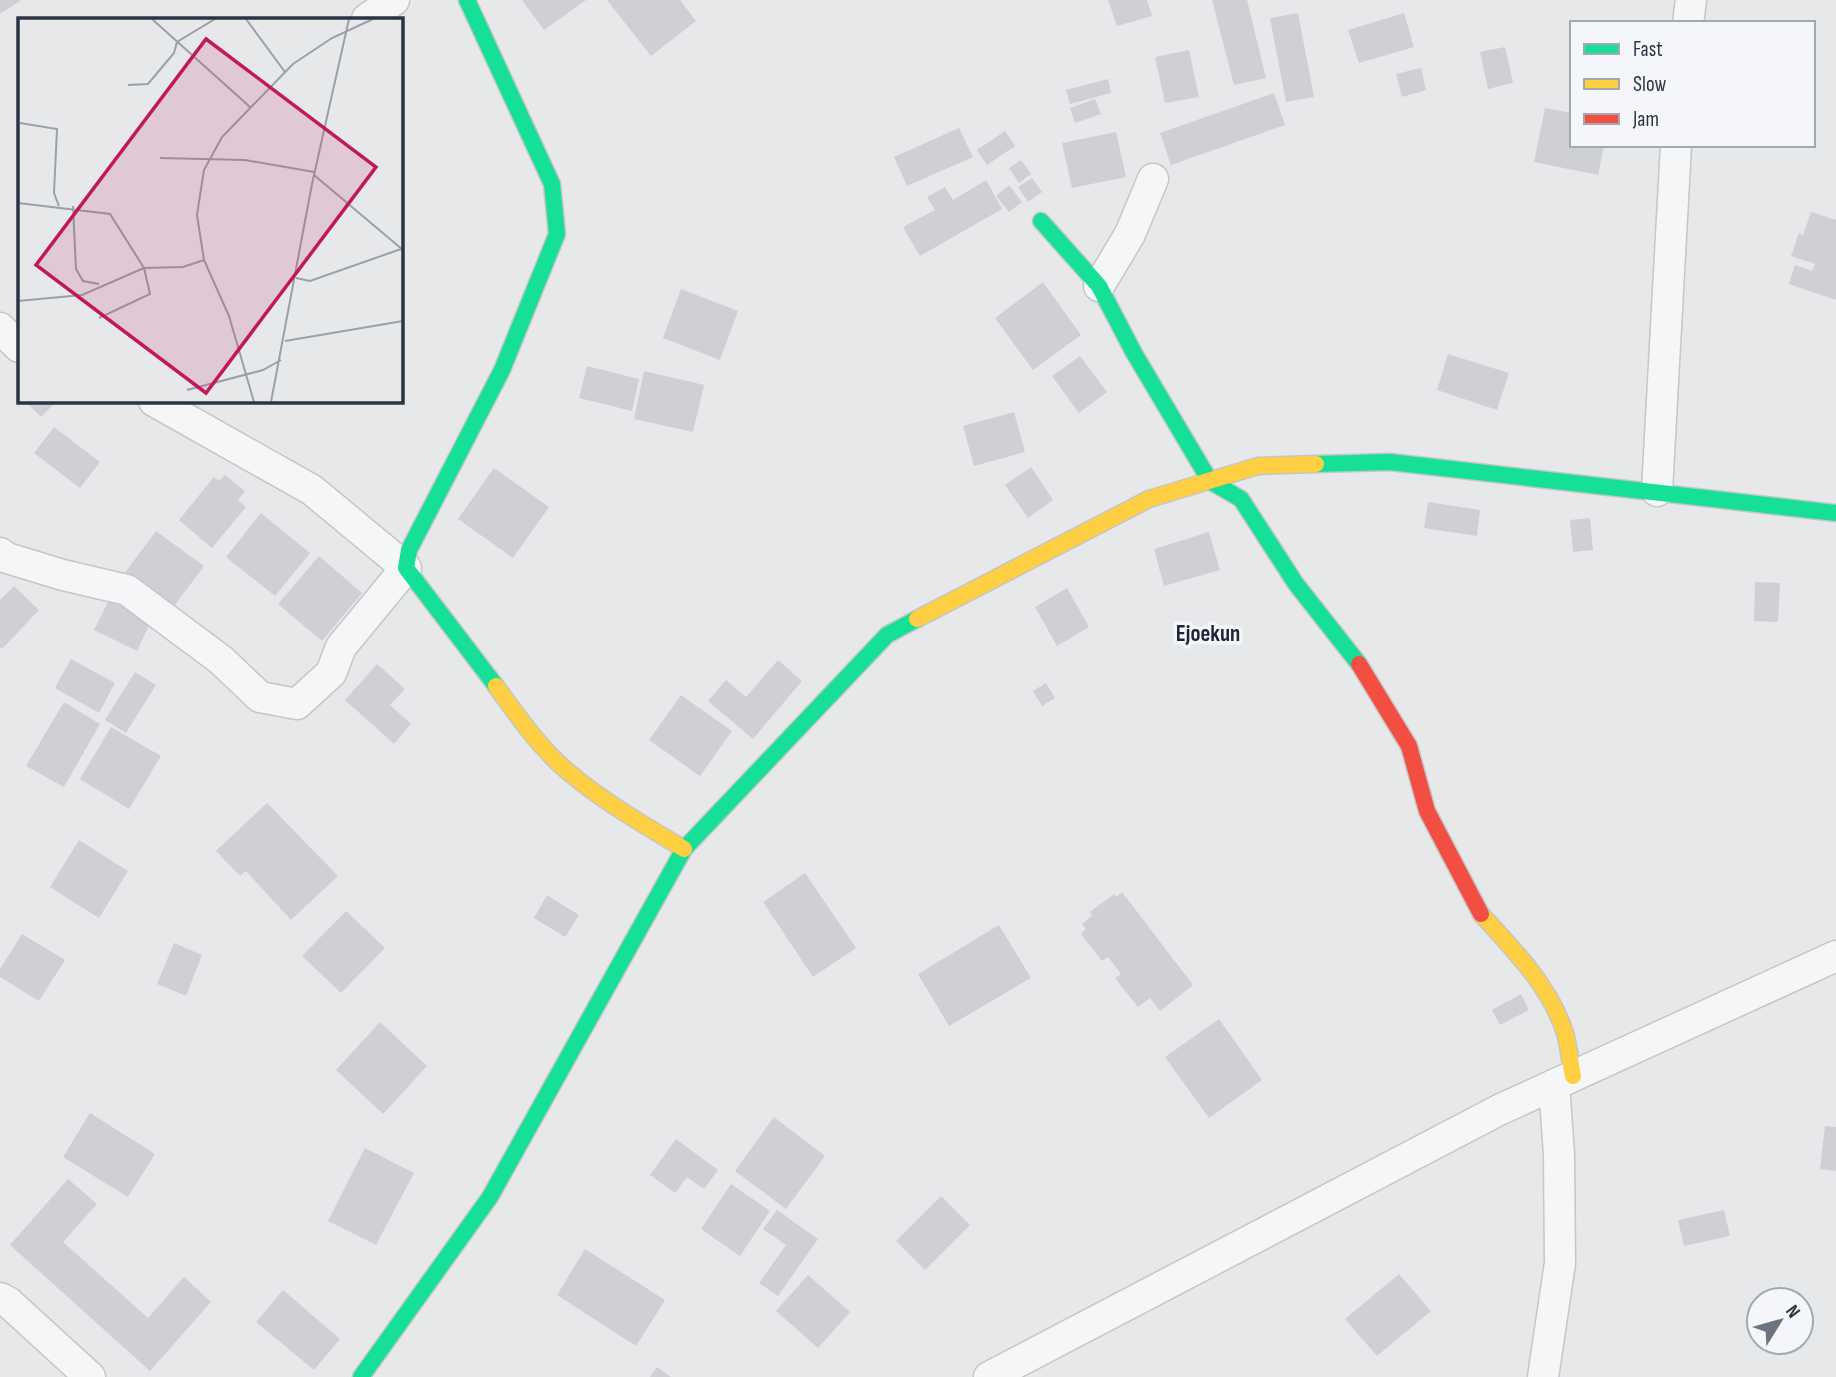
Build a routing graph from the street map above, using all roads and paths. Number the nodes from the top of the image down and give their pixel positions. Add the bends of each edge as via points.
1 (394, 0) edge
2 (467, 0) edge
3 (1690, 0) edge
4 (368, 18) edge
5 (1688, 21) edge
6 (1676, 147) edge
7 (1153, 179) dead end
8 (1041, 221) dead end
9 (1099, 286) junction
10 (0, 328) edge
11 (18, 346) edge
12 (156, 402) edge
13 (1210, 481) junction
14 (1657, 491) junction
15 (1836, 513) edge
16 (0, 552) edge
17 (406, 568) junction
18 (684, 849) junction
19 (1836, 956) edge
20 (1563, 1081) junction
21 (0, 1297) edge
22 (90, 1377) edge
23 (362, 1377) edge
24 (989, 1377) edge
25 (1543, 1377) edge

1 - 4 street
2 - 17 street via 552,184 557,234 502,370 408,550
3 - 5 street
6 - 14 street
7 - 9 street via 1130,234
8 - 9 street
9 - 13 street
10 - 11 street
12 - 17 street via 312,490
13 - 14 street via 1258,466 1390,461
13 - 18 street via 1149,499 887,635
13 - 20 street via 1241,499 1296,584 1365,671 1409,746 1427,811 1480,913 1544,989 1565,1033
14 - 15 street
16 - 17 street via 63,575 127,590 221,660 260,697 297,704 331,673 341,647
17 - 18 street via 519,717 565,769
18 - 23 street via 489,1196
19 - 20 street
20 - 24 street
20 - 25 street via 1560,1263
21 - 22 street

